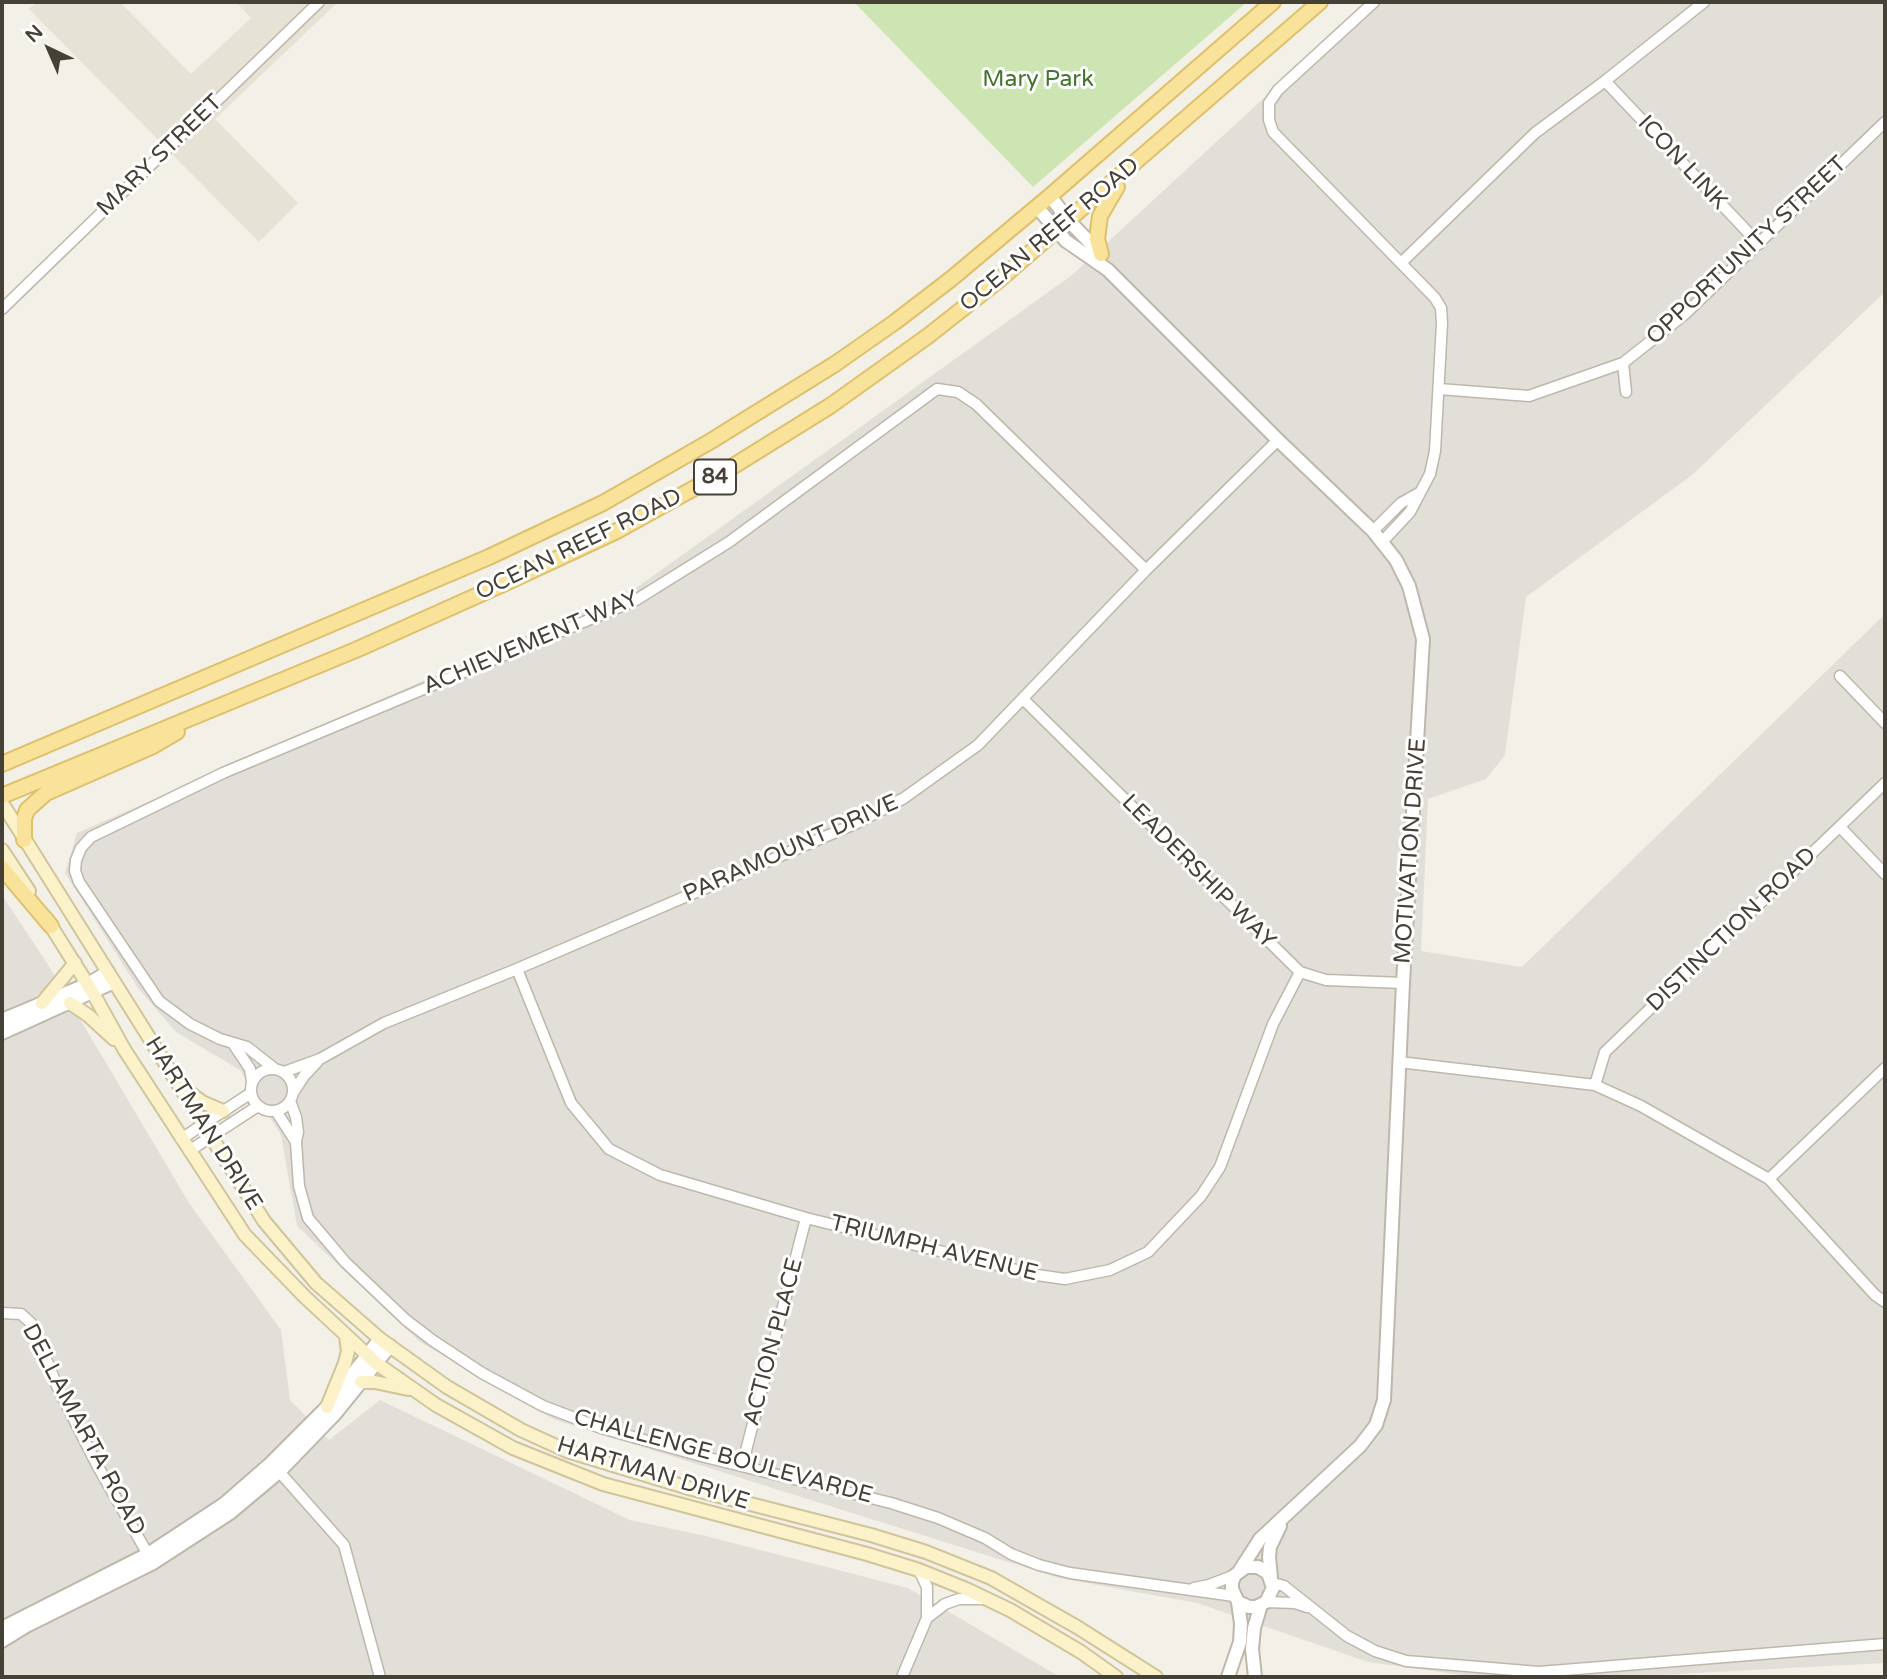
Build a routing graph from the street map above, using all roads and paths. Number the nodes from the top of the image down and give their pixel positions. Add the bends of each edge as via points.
1 (319, 2) edge
2 (1273, 2) edge
3 (1320, 2) edge
4 (1374, 2) edge
5 (1704, 2) edge
6 (1605, 81) junction
7 (1885, 122) edge
8 (1135, 164) junction
9 (1050, 196) junction
10 (1037, 207) junction
11 (1069, 221) junction
12 (1057, 231) junction
13 (1759, 244) junction
14 (1101, 254) junction
15 (1401, 263) junction
16 (1108, 270) junction
17 (2, 309) edge
18 (1623, 363) junction
19 (1439, 389) junction
20 (1626, 392) dead end
21 (1278, 440) junction
22 (1419, 493) junction
23 (1373, 531) junction
24 (1382, 542) junction
25 (1146, 570) junction
26 (1840, 676) dead end
27 (1023, 699) junction
28 (214, 709) junction
29 (1885, 723) edge
30 (6, 758) edge
31 (1885, 783) edge
32 (2, 796) edge
33 (2, 803) edge
34 (1840, 827) junction
35 (24, 840) junction
36 (2, 850) edge
37 (2, 868) edge
38 (1885, 874) edge
39 (51, 926) junction
40 (75, 963) junction
41 (517, 969) junction
42 (1300, 972) junction
43 (111, 977) junction
44 (1403, 983) junction
45 (90, 988) junction
46 (42, 1003) junction
47 (70, 1003) junction
48 (2, 1020) edge
49 (2, 1033) edge
50 (234, 1045) junction
51 (124, 1049) junction
52 (320, 1059) junction
53 (1399, 1062) junction
54 (1885, 1068) edge
55 (279, 1070) junction
56 (177, 1083) junction
57 (1595, 1086) junction
58 (251, 1087) junction
59 (292, 1097) junction
60 (258, 1106) junction
61 (223, 1111) junction
62 (276, 1111) junction
63 (203, 1125) junction
64 (211, 1138) junction
65 (181, 1139) junction
66 (296, 1142) junction
67 (189, 1151) junction
68 (1769, 1179) junction
69 (806, 1219) junction
70 (1885, 1302) edge
71 (2, 1313) edge
72 (346, 1336) junction
73 (385, 1343) junction
74 (372, 1360) junction
75 (361, 1382) junction
76 (415, 1391) junction
77 (327, 1407) junction
78 (742, 1465) junction
79 (275, 1467) junction
80 (1286, 1516) junction
81 (150, 1559) junction
82 (919, 1570) junction
83 (1238, 1572) junction
84 (1272, 1580) junction
85 (1186, 1589) junction
86 (988, 1599) junction
87 (1236, 1599) junction
88 (1264, 1604) junction
89 (1311, 1609) junction
90 (927, 1618) junction
91 (2, 1628) edge
92 (2, 1641) edge
93 (1885, 1644) edge
94 (380, 1677) edge
95 (902, 1677) edge
96 (1116, 1677) edge
97 (1156, 1677) edge
98 (1228, 1677) edge
99 (1255, 1677) edge

1 - 17 street, MARY STREET
2 - 9 main road, OCEAN REEF ROAD / 84
3 - 8 main road, OCEAN REEF ROAD / 84
4 - 15 street via 1278,90 1269,103 1269,120 1273,132
5 - 6 street
6 - 13 street, ICON LINK
6 - 15 street via 1535,133
7 - 13 street, OPPORTUNITY STREET
8 - 11 main road, OCEAN REEF ROAD / 84
8 - 14 main road via 1100,216 1097,239
9 - 10 main road, OCEAN REEF ROAD / 84
9 - 11 street, MOTIVATION DRIVE
10 - 12 street, MOTIVATION DRIVE
10 - 30 main road, OCEAN REEF ROAD / 84 via 942,286 845,357 603,502 489,557
11 - 12 main road, OCEAN REEF ROAD / 84
11 - 14 street, MOTIVATION DRIVE
12 - 16 street, MOTIVATION DRIVE
12 - 28 main road, OCEAN REEF ROAD / 84 via 917,344 830,406 727,470 606,536
13 - 18 street, OPPORTUNITY STREET via 1685,314
14 - 16 street, MOTIVATION DRIVE
15 - 19 street via 1441,308
16 - 21 street, MOTIVATION DRIVE
18 - 19 street, OPPORTUNITY STREET via 1529,396
18 - 20 street
19 - 22 street via 1435,451 1430,474
21 - 23 street, MOTIVATION DRIVE
21 - 25 street, PARAMOUNT DRIVE
22 - 23 street via 1401,503
22 - 24 street via 1410,512
23 - 24 street, MOTIVATION DRIVE
24 - 44 street, MOTIVATION DRIVE via 1409,586 1423,639
25 - 27 street, PARAMOUNT DRIVE
25 - 50 street, ACHIEVEMENT WAY via 976,404 958,391 937,389 729,542 636,600 223,773 91,837 76,860 79,882 159,1001 190,1024
26 - 29 street
27 - 41 street, PARAMOUNT DRIVE via 978,745 904,799
27 - 42 street, LEADERSHIP WAY
28 - 32 main road, OCEAN REEF ROAD / 84
28 - 35 main road via 153,746 46,793 27,810
31 - 34 street, DISTINCTION ROAD
33 - 35 main road, HARTMAN DRIVE
34 - 38 street
34 - 57 street, DISTINCTION ROAD via 1605,1052
35 - 43 main road, HARTMAN DRIVE
36 - 39 main road, HARTMAN DRIVE
37 - 39 main road
39 - 40 main road, HARTMAN DRIVE
40 - 45 main road, HARTMAN DRIVE
40 - 46 main road
41 - 52 street, PARAMOUNT DRIVE via 384,1023
41 - 69 street, TRIUMPH AVENUE via 571,1103 609,1149 660,1175
42 - 44 street via 1325,980
42 - 69 street, TRIUMPH AVENUE via 1273,1024 1220,1167 1201,1196 1148,1252 1110,1270 1065,1279
43 - 45 street
43 - 56 main road, HARTMAN DRIVE
44 - 53 street, MOTIVATION DRIVE
45 - 46 street
45 - 47 street
45 - 51 main road, HARTMAN DRIVE
46 - 48 street
47 - 49 street
47 - 51 main road
50 - 55 street, ACHIEVEMENT WAY via 247,1047
50 - 58 street via 250,1069
51 - 65 main road, HARTMAN DRIVE
52 - 55 street, PARAMOUNT DRIVE
52 - 59 street, PARAMOUNT DRIVE
53 - 57 street
53 - 80 street, MOTIVATION DRIVE via 1384,1400 1376,1425 1360,1446
54 - 68 street
55 - 58 street via 259,1073
55 - 59 street via 290,1077
56 - 61 main road
56 - 63 main road, HARTMAN DRIVE
57 - 68 street via 1641,1106
58 - 60 street
58 - 61 street
59 - 62 street
59 - 66 street, CHALLENGE BOULEVARDE
60 - 62 street
60 - 64 street
61 - 63 street
62 - 66 street, CHALLENGE BOULEVARDE
63 - 64 main road, HARTMAN DRIVE
63 - 65 street
64 - 67 street
64 - 73 main road, HARTMAN DRIVE via 264,1221 316,1283
65 - 67 main road, HARTMAN DRIVE
66 - 78 street, CHALLENGE BOULEVARDE via 299,1186 308,1218 345,1262 432,1340 543,1406 601,1428
67 - 72 main road, HARTMAN DRIVE via 245,1235
68 - 70 street
69 - 78 street, ACTION PLACE
71 - 81 street, DELLAMARTA ROAD via 21,1314 31,1323 96,1465
72 - 74 main road, HARTMAN DRIVE
72 - 77 main road via 345,1363
73 - 74 street
73 - 97 main road, HARTMAN DRIVE via 447,1387 567,1451 926,1552 991,1578
74 - 75 street
74 - 76 main road, HARTMAN DRIVE
74 - 77 street
75 - 76 main road
75 - 79 street via 335,1414
76 - 82 main road, HARTMAN DRIVE via 513,1448 603,1483
77 - 79 street
78 - 85 street, CHALLENGE BOULEVARDE via 938,1518 1011,1554 1070,1573
79 - 81 street via 230,1513
79 - 94 street via 344,1545
80 - 83 street, MOTIVATION DRIVE via 1255,1545
80 - 84 street, MOTIVATION DRIVE via 1270,1547
81 - 91 street
81 - 92 street
82 - 86 main road, HARTMAN DRIVE
82 - 90 street via 927,1587
83 - 84 street via 1258,1567
83 - 85 street, CHALLENGE BOULEVARDE
83 - 87 street via 1232,1589
84 - 88 street via 1272,1593
84 - 89 street
85 - 87 street, CHALLENGE BOULEVARDE
86 - 90 street via 959,1599
86 - 96 main road, HARTMAN DRIVE
87 - 88 street via 1249,1607
87 - 98 street via 1240,1642
88 - 89 street via 1295,1603
88 - 99 street via 1254,1628
89 - 93 street via 1347,1636 1406,1661 1539,1672
90 - 95 street

